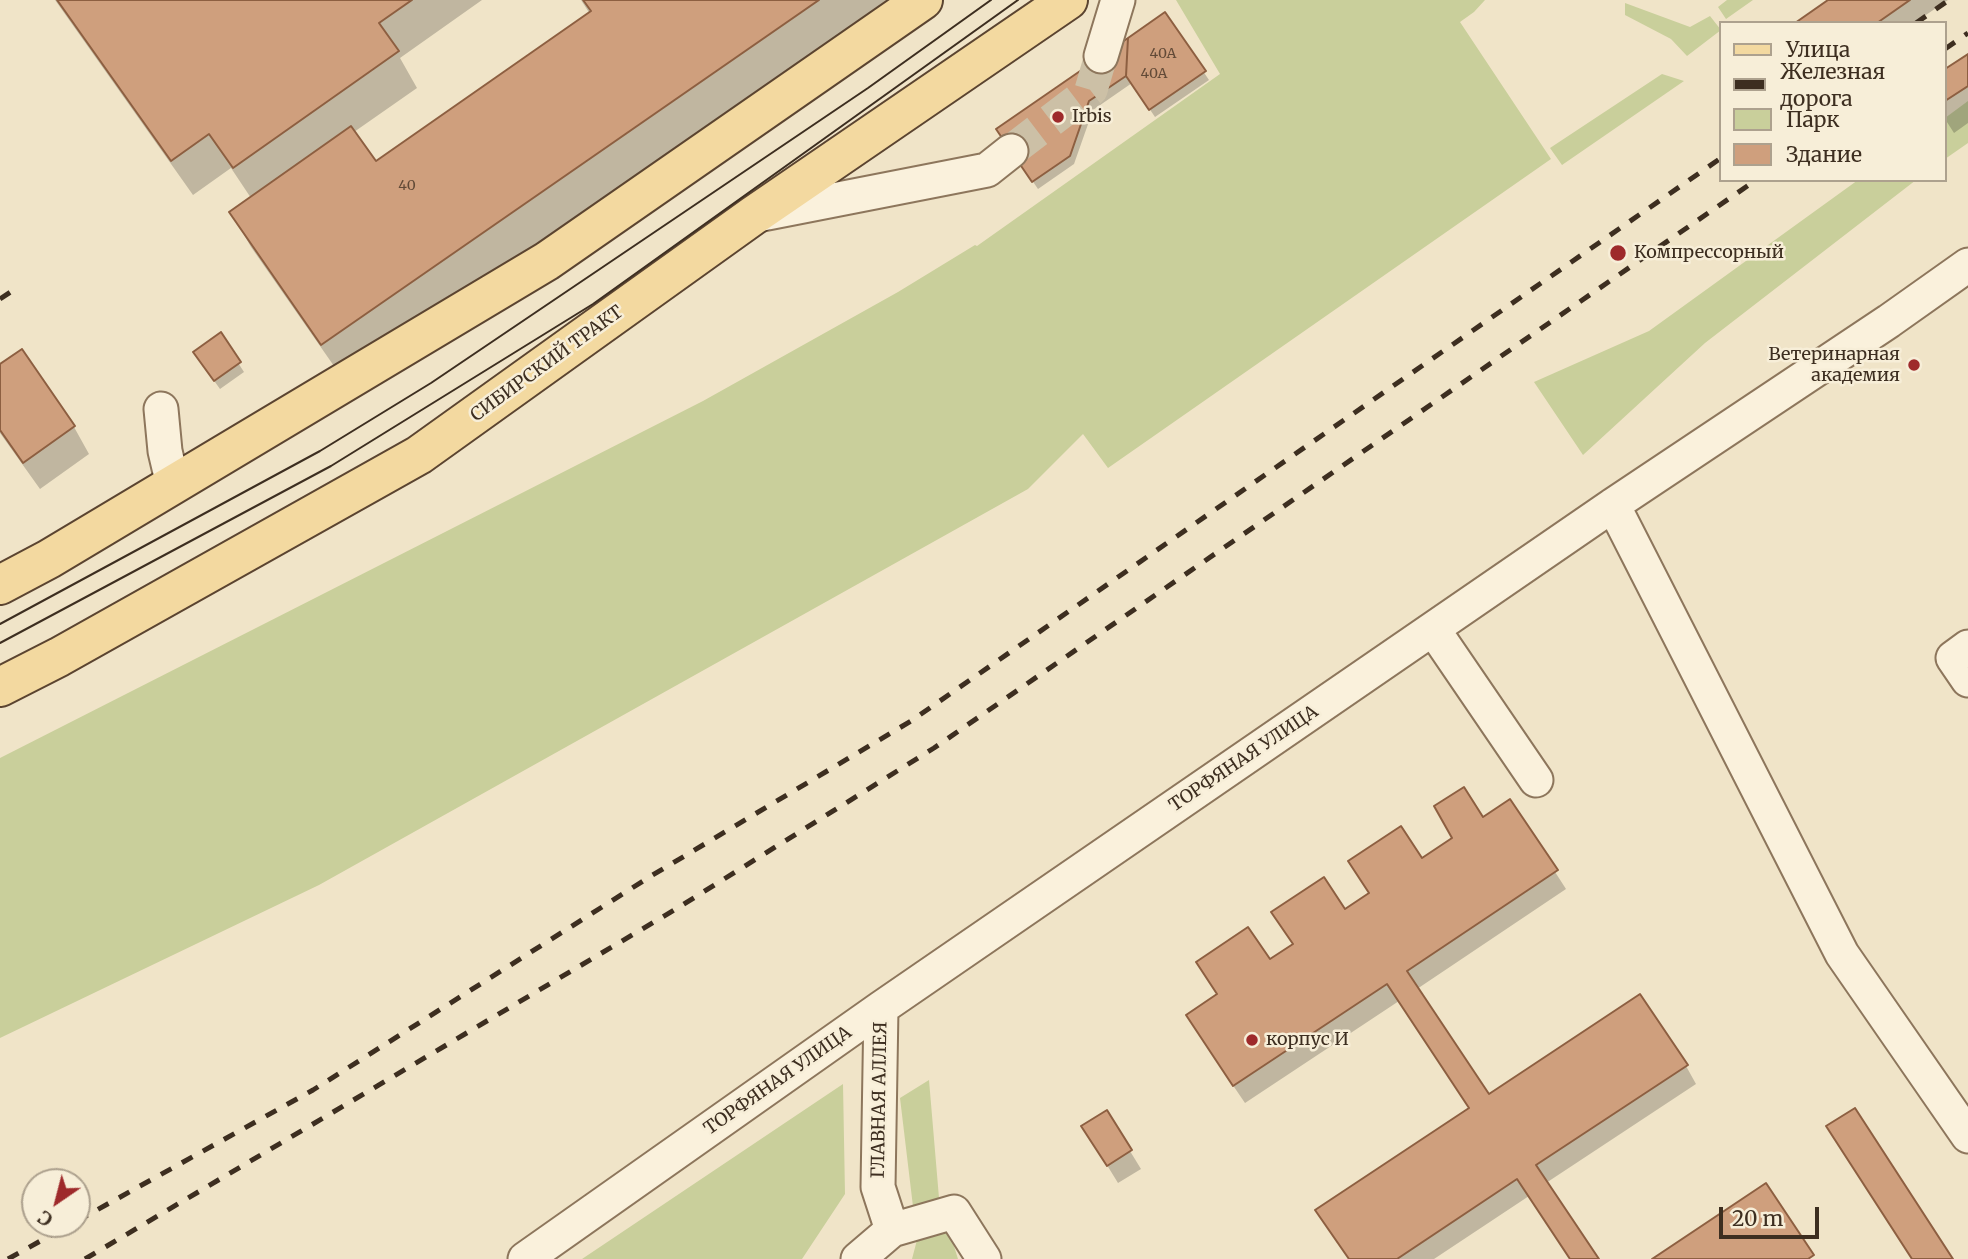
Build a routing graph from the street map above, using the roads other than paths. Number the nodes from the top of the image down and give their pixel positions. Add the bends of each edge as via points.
1 (923, 0) edge
2 (1068, 0) edge
3 (1118, 0) edge
4 (1101, 56) tunnel mouth
5 (1011, 151) tunnel mouth
6 (754, 215) junction
7 (1968, 265) edge
8 (161, 410) dead end
9 (173, 485) junction
10 (1613, 505) junction
11 (0, 585) edge
12 (1433, 629) junction
13 (1968, 647) edge
14 (1968, 680) edge
15 (0, 687) edge
16 (1536, 780) dead end
17 (881, 1008) junction
18 (1968, 1136) edge
19 (892, 1230) junction
20 (525, 1259) edge
21 (858, 1259) edge
22 (985, 1259) edge

1 - 9 main road via 547,261
2 - 6 main road, СИБИРСКИЙ ТРАКТ
3 - 4 street
5 - 6 street via 987,170
6 - 15 main road, СИБИРСКИЙ ТРАКТ via 419,455
7 - 10 street, ТОРФЯНАЯ УЛИЦА
8 - 9 street
9 - 11 main road
10 - 12 street, ТОРФЯНАЯ УЛИЦА
10 - 18 street via 1842,954
12 - 16 street
12 - 17 street, ТОРФЯНАЯ УЛИЦА
13 - 14 street via 1953,658
17 - 19 street, ГЛАВНАЯ АЛЛЕЯ via 878,1186
17 - 20 street, ТОРФЯНАЯ УЛИЦА
19 - 21 street
19 - 22 street via 954,1212

